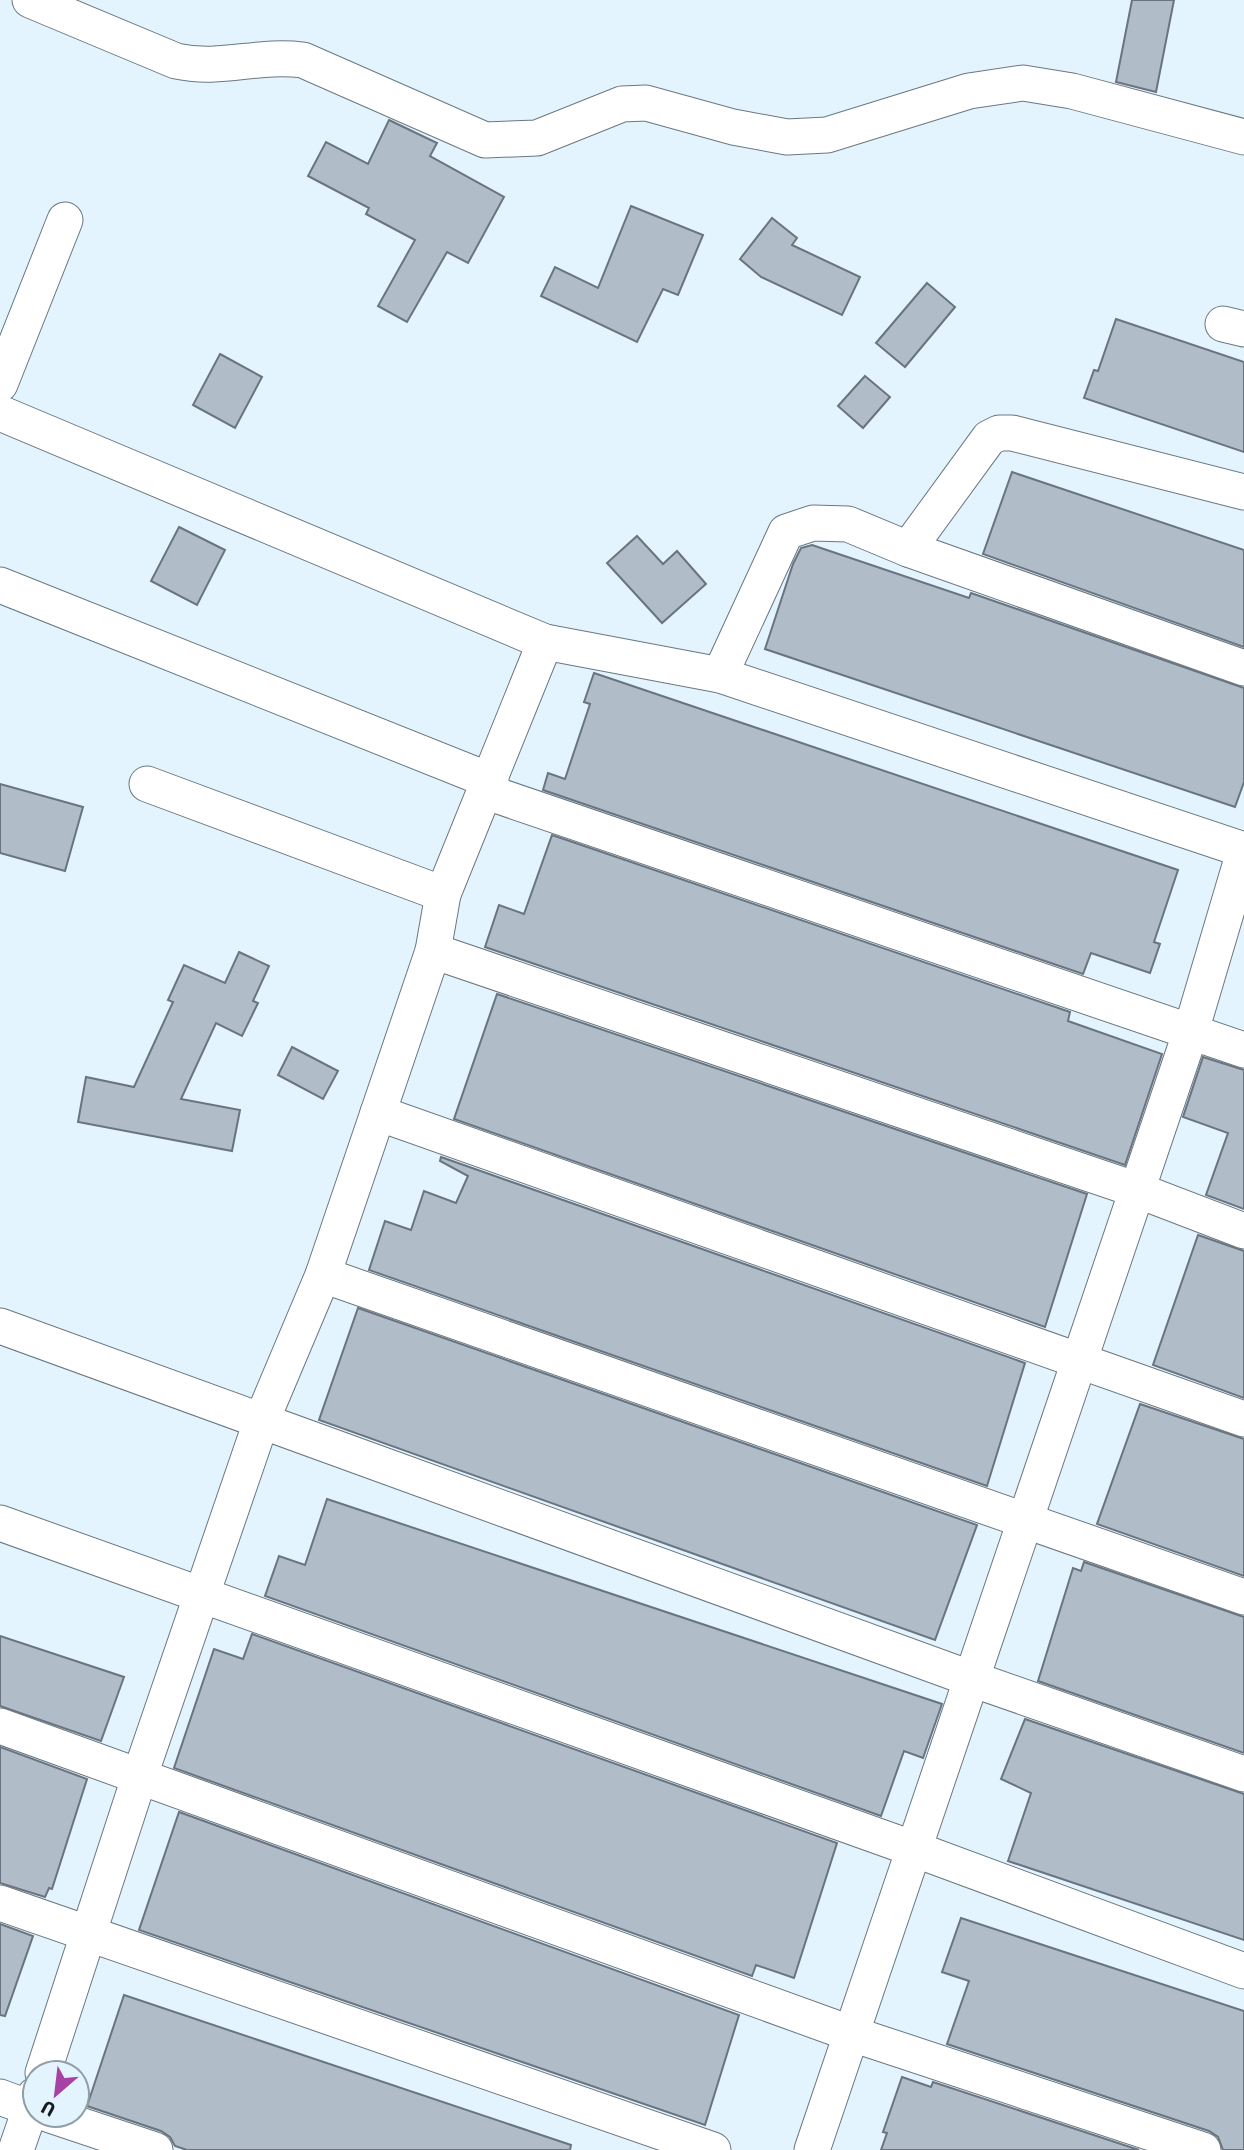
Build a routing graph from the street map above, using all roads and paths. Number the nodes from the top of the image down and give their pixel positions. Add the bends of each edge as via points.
1 (30, 0) edge
2 (1244, 137) edge
3 (65, 220) dead end
4 (0, 384) edge
5 (0, 413) edge
6 (1244, 492) edge
7 (908, 549) junction
8 (0, 585) edge
9 (545, 642) junction
10 (1244, 668) edge
11 (720, 675) junction
12 (147, 784) dead end
13 (489, 786) junction
14 (1244, 851) edge
15 (443, 894) junction
16 (433, 951) junction
17 (1191, 1031) junction
18 (1244, 1050) edge
19 (378, 1113) junction
20 (1137, 1190) junction
21 (1244, 1231) edge
22 (323, 1275) junction
23 (0, 1326) edge
24 (1079, 1362) junction
25 (1244, 1419) edge
26 (261, 1422) junction
27 (1024, 1518) junction
28 (0, 1523) edge
29 (201, 1593) junction
30 (1244, 1597) edge
31 (972, 1679) junction
32 (0, 1726) edge
33 (1244, 1774) edge
34 (140, 1775) junction
35 (914, 1849) junction
36 (0, 1903) edge
37 (90, 1934) junction
38 (1244, 1971) edge
39 (852, 2034) junction
40 (48, 2059) edge
41 (91, 2127) edge
42 (23, 2129) edge
43 (16, 2150) edge
44 (155, 2150) edge
45 (713, 2150) edge
46 (812, 2150) edge
47 (1203, 2150) edge

1 - 2 street via 198,66 274,56 303,60 485,139 537,138 622,104 646,103 787,137 827,135 969,91 1023,83 1072,91
3 - 4 street
5 - 9 street
6 - 7 street via 999,433 989,438
7 - 10 street
7 - 11 street via 848,524 813,523 786,533
8 - 13 street
9 - 11 street
9 - 13 street
11 - 14 street
12 - 15 street
13 - 15 street
13 - 17 street
14 - 17 street
15 - 16 street
16 - 19 street
16 - 20 street
17 - 18 street
17 - 20 street
19 - 22 street
19 - 24 street
20 - 21 street
20 - 24 street
22 - 26 street
22 - 27 street
23 - 26 street
24 - 25 street
24 - 27 street
26 - 29 street
26 - 31 street
27 - 30 street
27 - 31 street
28 - 29 street
29 - 34 street
29 - 35 street
31 - 33 street
31 - 35 street
32 - 34 street
34 - 37 street
34 - 39 street
35 - 38 street
35 - 39 street
36 - 37 street
37 - 40 street
37 - 45 street
39 - 46 street
39 - 47 street
41 - 44 street
42 - 43 street

